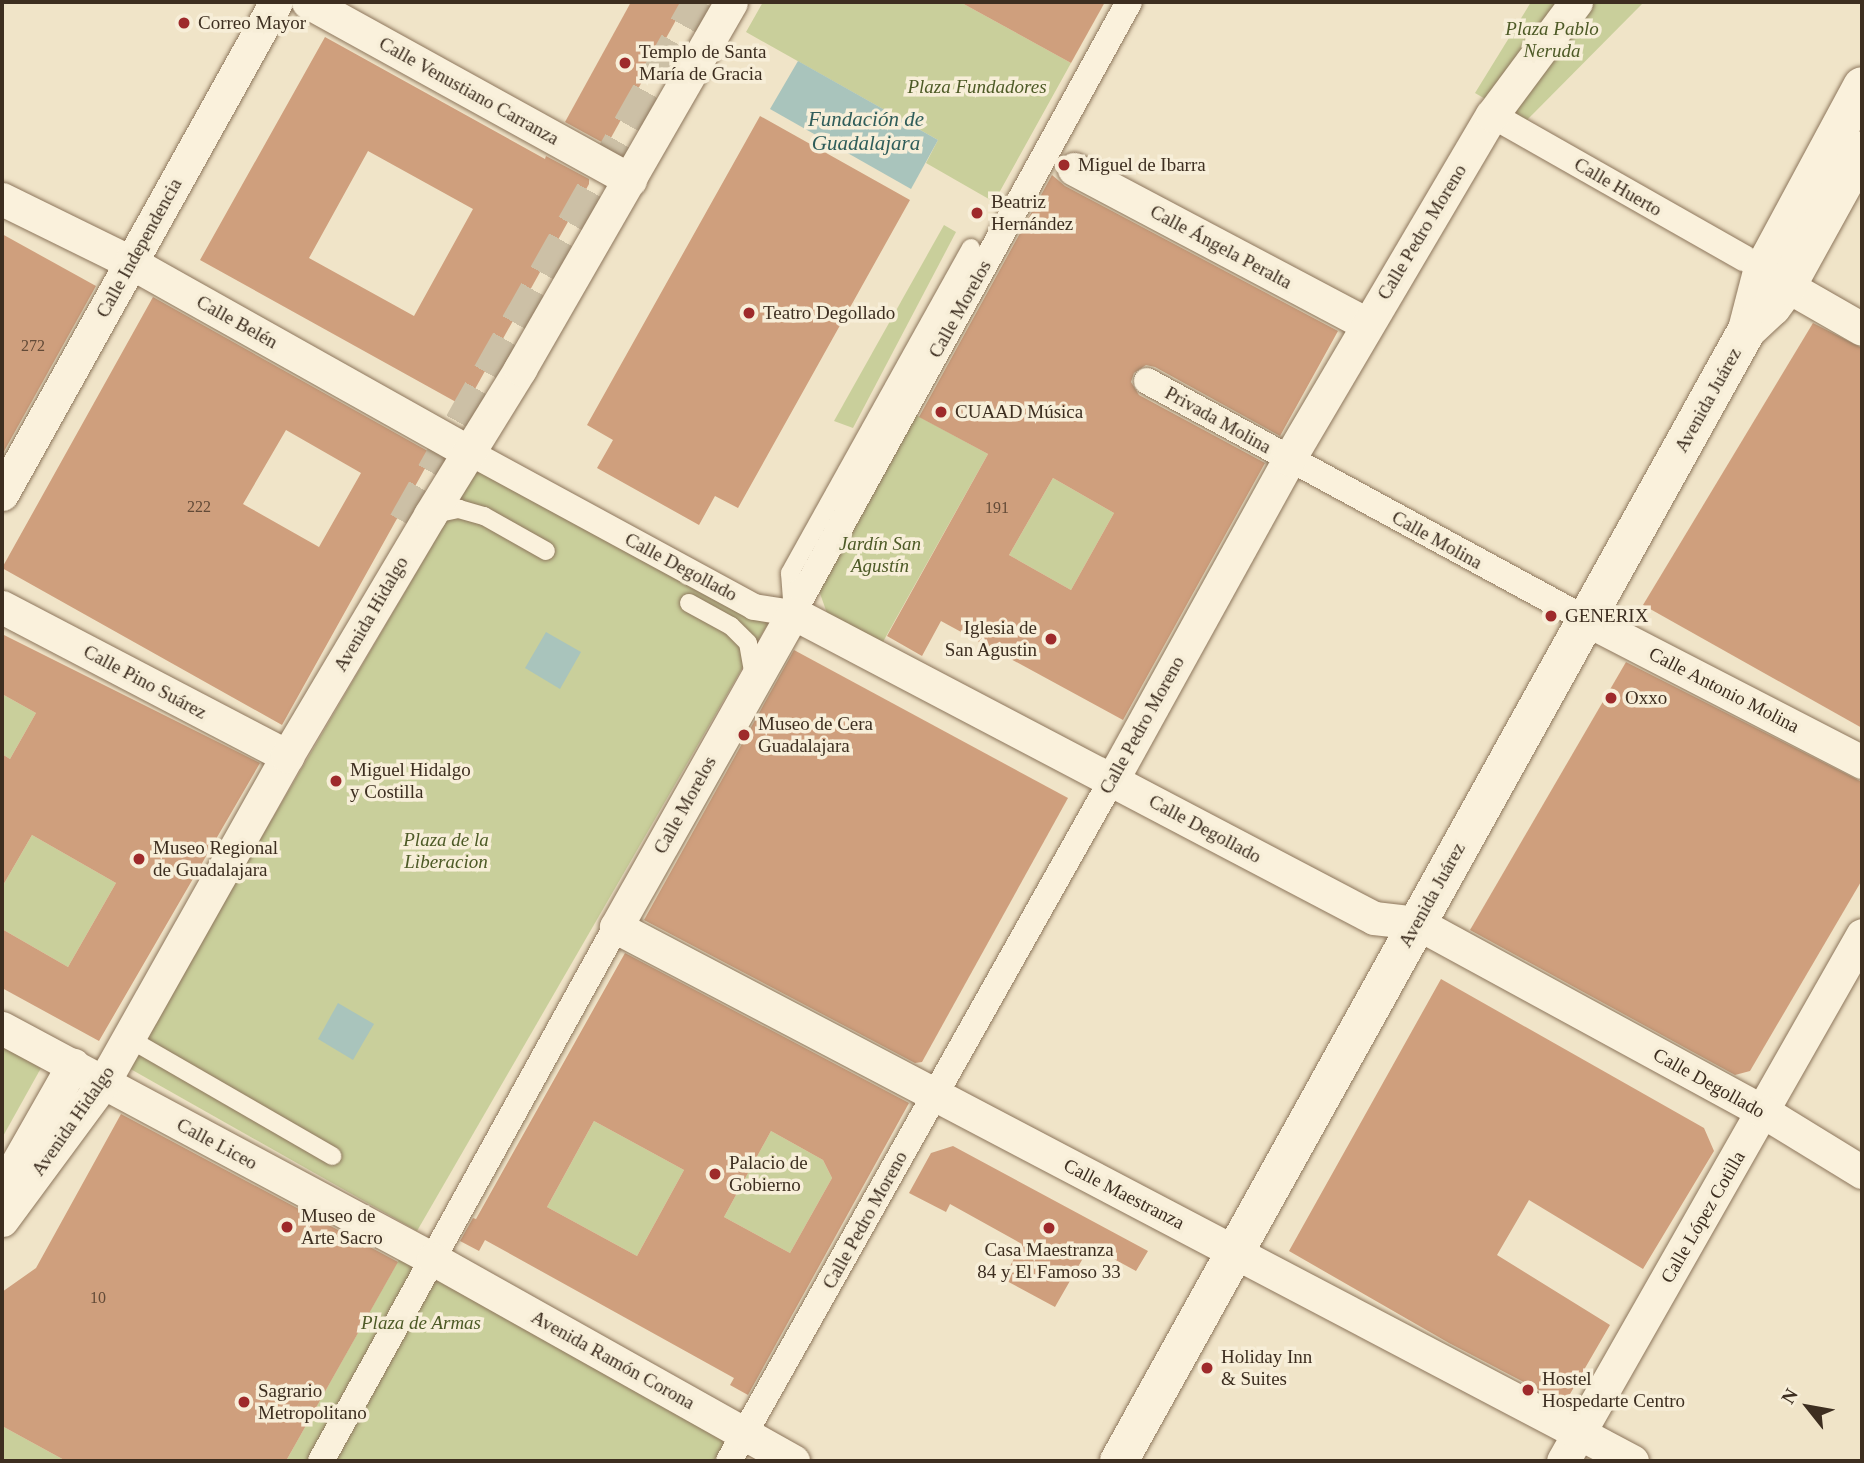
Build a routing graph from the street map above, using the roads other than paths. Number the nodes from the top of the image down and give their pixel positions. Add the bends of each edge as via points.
1 (276, 2) edge
2 (309, 2) edge
3 (731, 2) edge
4 (1129, 2) edge
5 (1576, 2) edge
6 (1862, 86) edge
7 (1492, 115) junction
8 (1862, 150) edge
9 (1074, 169) dead end
10 (630, 180) junction
11 (2, 199) edge
12 (971, 248) dead end
13 (1744, 258) dead end
14 (130, 262) junction
15 (1787, 286) junction
16 (1367, 324) junction
17 (1862, 328) edge
18 (1747, 330) junction
19 (1147, 381) dead end
20 (469, 452) junction
21 (1289, 459) junction
22 (2, 494) edge
23 (430, 515) junction
24 (546, 551) dead end
25 (689, 603) dead end
26 (2, 607) edge
27 (793, 613) junction
28 (1585, 619) junction
29 (754, 683) junction
30 (288, 757) junction
31 (1862, 762) edge
32 (1112, 780) junction
33 (1417, 923) junction
34 (616, 928) junction
35 (1862, 935) edge
36 (2, 1028) edge
37 (128, 1038) junction
38 (73, 1065) junction
39 (103, 1083) junction
40 (934, 1097) junction
41 (1764, 1112) junction
42 (332, 1156) dead end
43 (1862, 1172) edge
44 (2, 1190) edge
45 (2, 1220) edge
46 (1236, 1251) junction
47 (433, 1259) junction
48 (737, 1447) edge
49 (1571, 1447) edge
50 (321, 1461) edge
51 (793, 1461) edge
52 (1119, 1461) edge
53 (1632, 1461) edge

1 - 14 street, Calle Independencia
2 - 10 street, Calle Venustiano Carranza
3 - 10 street, Avenida Hidalgo
4 - 27 street, Calle Morelos
5 - 7 street, Calle Pedro Moreno
6 - 18 main road, Avenida Juárez via 1762,272
7 - 13 street, Calle Huerto
7 - 16 street, Calle Pedro Moreno
8 - 15 main road, Avenida Juárez
9 - 16 street, Calle Ángela Peralta
10 - 20 street, Avenida Hidalgo
11 - 14 street, Calle Belén
12 - 27 lane via 790,573
14 - 20 street, Calle Belén
14 - 22 street, Calle Independencia
15 - 17 street
15 - 18 main road, Avenida Juárez
16 - 21 street, Calle Pedro Moreno
18 - 28 main road, Avenida Juárez
19 - 21 street, Privada Molina
20 - 23 street, Avenida Hidalgo
20 - 27 street, Calle Degollado via 754,607
21 - 28 street, Calle Molina
21 - 32 street, Calle Pedro Moreno
23 - 24 lane via 459,509 484,516
23 - 30 street, Avenida Hidalgo
25 - 29 lane via 731,626 748,643
26 - 30 street, Calle Pino Suárez
27 - 29 street, Calle Morelos
27 - 32 street, Calle Degollado
28 - 31 street, Calle Antonio Molina
28 - 33 main road, Avenida Juárez
29 - 34 street, Calle Morelos
30 - 37 street, Avenida Hidalgo
32 - 33 street, Calle Degollado via 1374,918
32 - 40 street, Calle Pedro Moreno
33 - 41 street, Calle Degollado
33 - 46 main road, Avenida Juárez
34 - 40 street, Calle Maestranza
34 - 47 street, Calle Morelos
35 - 41 street, Calle López Cotilla
36 - 38 street, Calle Liceo
37 - 39 street, Avenida Hidalgo
37 - 42 lane
38 - 39 street, Calle Liceo
38 - 44 street, Avenida Hidalgo
39 - 45 street, Avenida Hidalgo
39 - 47 street, Calle Liceo
40 - 46 street, Calle Maestranza
40 - 48 street, Calle Pedro Moreno
41 - 43 street, Calle Degollado
41 - 49 street, Calle López Cotilla
46 - 49 street, Calle Maestranza
46 - 52 main road, Avenida Juárez
47 - 48 street, Avenida Ramón Corona
47 - 50 street, Calle Morelos
48 - 51 street, Avenida Ramón Corona
49 - 53 street, Calle Maestranza

